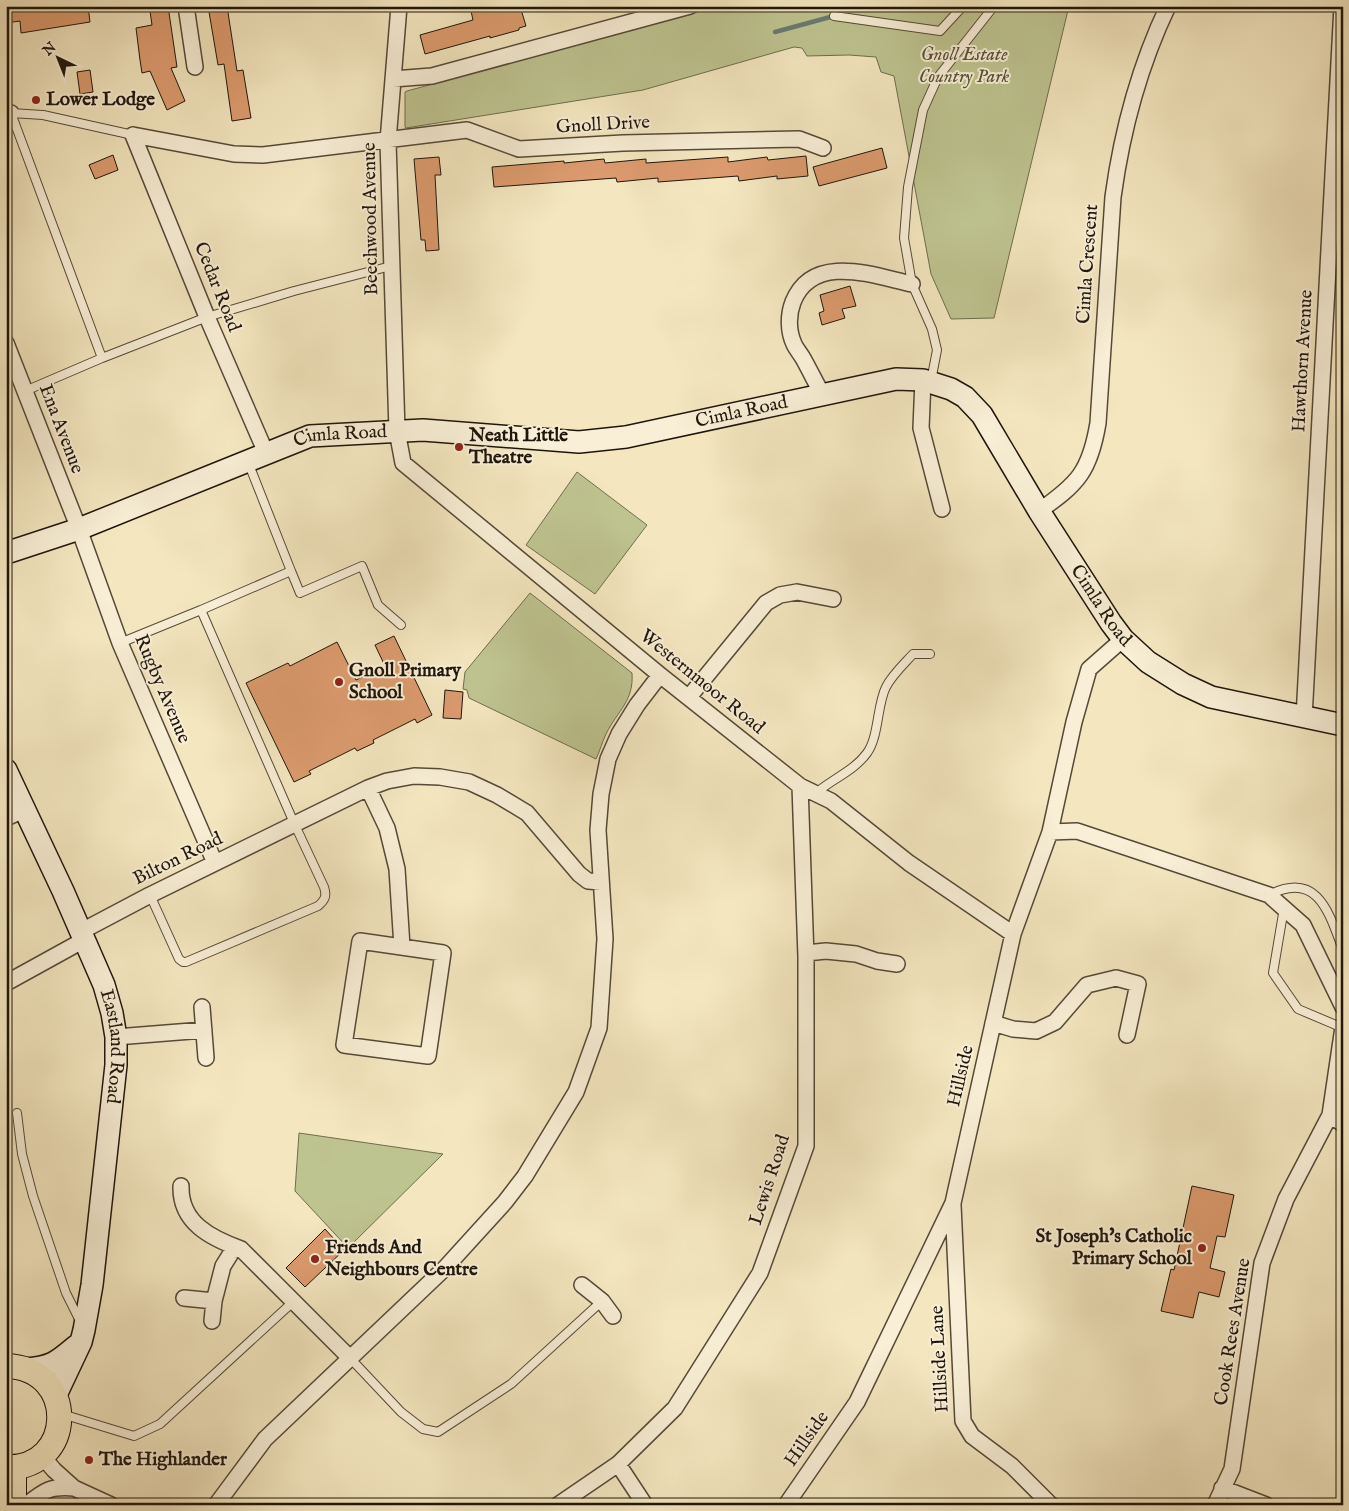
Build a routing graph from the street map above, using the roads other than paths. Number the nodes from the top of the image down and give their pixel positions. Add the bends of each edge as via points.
1 (186, 6) edge
2 (399, 6) edge
3 (690, 6) edge
4 (964, 6) edge
5 (994, 6) edge
6 (1168, 6) edge
7 (1342, 6) edge
8 (834, 16) dead end
9 (195, 67) dead end
10 (393, 79) junction
11 (8, 113) edge
12 (133, 135) junction
13 (388, 141) junction
14 (823, 148) dead end
15 (391, 266) junction
16 (912, 284) junction
17 (207, 317) junction
18 (6, 343) edge
19 (102, 358) junction
20 (927, 380) junction
21 (25, 391) junction
22 (822, 394) junction
23 (397, 431) junction
24 (257, 456) junction
25 (942, 509) dead end
26 (1040, 511) junction
27 (79, 529) junction
28 (6, 553) edge
29 (291, 571) junction
30 (833, 599) dead end
31 (201, 610) junction
32 (401, 626) dead end
33 (1123, 639) junction
34 (120, 644) junction
35 (930, 654) dead end
36 (660, 675) junction
37 (689, 697) junction
38 (1304, 718) junction
39 (1343, 725) edge
40 (6, 770) edge
41 (800, 786) junction
42 (368, 788) junction
43 (816, 793) junction
44 (15, 814) edge
45 (294, 824) junction
46 (1050, 832) junction
47 (215, 863) junction
48 (601, 882) junction
49 (150, 895) junction
50 (1269, 895) junction
51 (1284, 908) junction
52 (1014, 934) junction
53 (82, 936) junction
54 (402, 947) junction
55 (1343, 950) edge
56 (806, 953) junction
57 (897, 964) dead end
58 (6, 983) edge
59 (202, 1007) dead end
60 (1343, 1007) edge
61 (994, 1023) junction
62 (1343, 1027) edge
63 (204, 1030) junction
64 (1128, 1035) dead end
65 (116, 1037) junction
66 (206, 1058) dead end
67 (17, 1113) dead end
68 (1330, 1116) junction
69 (1343, 1124) edge
70 (181, 1186) dead end
71 (952, 1203) junction
72 (241, 1249) junction
73 (582, 1285) dead end
74 (184, 1298) dead end
75 (214, 1301) junction
76 (294, 1301) junction
77 (602, 1301) junction
78 (613, 1316) dead end
79 (212, 1321) dead end
80 (82, 1336) junction
81 (350, 1358) junction
82 (16, 1368) edge
83 (58, 1405) junction
84 (42, 1456) junction
85 (618, 1464) junction
86 (10, 1467) edge
87 (74, 1488) junction
88 (1222, 1488) junction
89 (14, 1505) edge
90 (26, 1505) edge
91 (111, 1505) edge
92 (216, 1505) edge
93 (558, 1505) edge
94 (644, 1505) edge
95 (786, 1505) edge
96 (1051, 1505) edge
97 (1216, 1505) edge
98 (1266, 1505) edge

1 - 9 street
2 - 10 street, Beechwood Avenue
3 - 10 street via 432,76
4 - 8 lane via 940,31
5 - 16 lane via 938,77 924,110 908,187 904,238
6 - 26 street, Cimla Crescent via 1153,37 1132,100 1117,165 1094,448 1083,473 1062,495
7 - 38 street, Hawthorn Avenue
10 - 13 street, Beechwood Avenue
11 - 12 lane via 43,115
11 - 19 lane
12 - 13 street, Gnoll Drive via 234,154 263,155
12 - 17 street, Cedar Road
13 - 14 street, Gnoll Drive via 467,130 519,149 799,139
13 - 15 street, Beechwood Avenue
15 - 17 lane
15 - 23 street, Beechwood Avenue
16 - 20 lane via 932,328 937,350
16 - 22 street via 856,271 840,271 808,280 796,294 790,310 789,327 794,344
17 - 19 lane
17 - 24 street, Cedar Road
18 - 21 street, Ena Avenue
19 - 21 lane
20 - 22 main road, Cimla Road via 896,379
20 - 25 street via 921,428
20 - 26 main road, Cimla Road via 965,397 982,415
21 - 27 street, Ena Avenue
22 - 23 main road, Cimla Road via 626,437 579,442 423,430
23 - 24 main road, Cimla Road via 310,436
23 - 36 street, Westernmoor Road via 403,463
24 - 27 main road, Cimla Road
24 - 29 lane
26 - 33 main road, Cimla Road
27 - 28 main road, Cimla Road
27 - 34 street, Rugby Avenue
29 - 31 lane
29 - 32 lane via 300,593 362,566 378,605
30 - 37 street via 796,592 780,594 766,604
31 - 34 lane
31 - 45 lane
33 - 38 main road, Cimla Road via 1148,662 1211,697
33 - 46 street, Hillside via 1089,669
34 - 47 street, Rugby Avenue
35 - 43 lane via 913,654 885,688 868,752 856,766
36 - 37 street, Westernmoor Road
36 - 48 street via 619,734 608,759 598,830
37 - 41 street, Westernmoor Road
38 - 39 main road, Cimla Road
40 - 44 main road, Eastland Road
41 - 43 street, Westernmoor Road
41 - 56 street, Lewis Road
42 - 45 street, Bilton Road
42 - 48 street, Bilton Road via 414,776 469,782 527,813 579,874 588,880
42 - 54 street via 387,828 397,869
43 - 52 street, Westernmoor Road via 831,801 909,863
44 - 53 main road, Eastland Road via 63,891
45 - 47 street, Bilton Road
45 - 49 lane via 324,887 326,895 318,906 183,962
46 - 50 street via 1077,832
46 - 52 street, Hillside
47 - 49 street, Bilton Road
48 - 81 street via 606,939 598,1028 576,1092 525,1176 505,1202 445,1268
49 - 53 street, Bilton Road
50 - 51 street
50 - 55 lane via 1293,888 1315,894 1327,910
51 - 60 street via 1303,924
51 - 62 lane via 1273,973 1298,1009
52 - 61 street, Hillside
53 - 58 street, Bilton Road
53 - 65 main road, Eastland Road via 104,985
54 - 54 street via 360,941 344,1044 428,1056 443,952
56 - 57 street via 856,954
56 - 85 street, Lewis Road via 806,1146 760,1273 675,1408
59 - 63 street
61 - 64 street via 1036,1031 1055,1022 1087,985 1116,978 1138,984
61 - 71 street, Hillside
62 - 68 street, Cook Rees Avenue
63 - 65 street
63 - 66 street
65 - 80 main road, Eastland Road via 116,1065 92,1284
67 - 80 lane via 22,1154 33,1196
68 - 69 street
68 - 88 street, Cook Rees Avenue via 1286,1199 1262,1263 1232,1469
70 - 72 street via 181,1198 187,1214 200,1228 217,1240
71 - 95 street, Hillside via 856,1402
71 - 96 street, Hillside Lane via 963,1421 972,1436 1012,1466
72 - 75 street via 233,1250 223,1266
72 - 76 street
73 - 77 street
74 - 75 street
75 - 79 street
76 - 81 street
76 - 83 lane via 160,1424 134,1436
77 - 78 street
77 - 81 lane via 512,1384 438,1432 423,1430 401,1412
80 - 82 main road via 56,1362 45,1368
80 - 83 main road, Eastland Road
81 - 92 street via 265,1439
82 - 83 main road via 38,1375 48,1384
83 - 84 main road via 58,1430
84 - 86 main road
84 - 87 street
85 - 93 street, Lewis Road
85 - 94 street
86 - 89 main road
87 - 90 street via 58,1487 44,1491
87 - 91 street
88 - 97 street, Cook Rees Avenue
88 - 98 street

